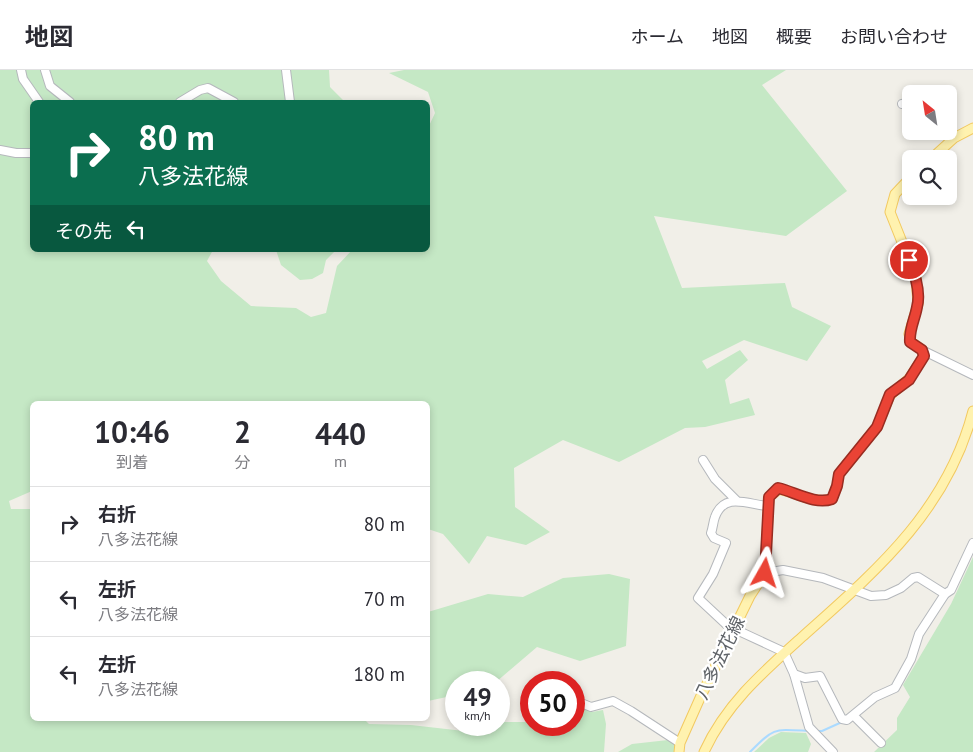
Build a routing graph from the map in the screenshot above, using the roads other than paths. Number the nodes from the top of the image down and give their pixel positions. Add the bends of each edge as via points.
1 (22, 70) edge
2 (45, 70) edge
3 (286, 70) edge
4 (38, 100) edge
5 (68, 100) edge
6 (183, 100) edge
7 (230, 100) edge
8 (290, 100) edge
9 (972, 131) edge
10 (958, 136) edge
11 (952, 140) edge
12 (0, 150) edge
13 (941, 150) edge
14 (30, 153) edge
15 (902, 187) edge
16 (922, 350) junction
17 (973, 375) edge
18 (973, 411) edge
19 (703, 460) dead end
20 (736, 500) junction
21 (767, 506) junction
22 (973, 542) edge
23 (765, 573) junction
24 (854, 591) junction
25 (945, 594) junction
26 (735, 630) junction
27 (784, 652) junction
28 (794, 674) junction
29 (585, 705) edge
30 (854, 716) junction
31 (881, 743) dead end
32 (679, 748) edge
33 (704, 752) edge
34 (833, 752) edge

1 - 4 street via 23,79
2 - 5 street via 50,86
3 - 8 street
6 - 7 street via 208,88
9 - 10 main road
11 - 13 main road
12 - 14 street
15 - 16 main road via 895,194 890,212 916,277 918,304 909,334 910,342
16 - 17 street
16 - 21 main road via 924,356 909,380 890,394 877,427 839,474 832,499 806,498 778,488 769,497
18 - 24 main road, 八多法花線 via 958,455 936,498 915,528
19 - 20 street via 715,479
20 - 21 street
20 - 26 street via 724,505 715,516 711,533 726,543 698,598
21 - 23 main road
22 - 25 street via 950,590
23 - 24 street via 784,570 823,578
23 - 26 main road, 八多法花線 via 750,596
24 - 25 street via 871,596 886,595 918,577
24 - 27 main road, 八多法花線
25 - 30 street via 919,634 911,659 895,688 875,697
26 - 27 street
26 - 32 main road, 八多法花線
27 - 28 street
27 - 33 main road, 八多法花線 via 737,698 721,718
28 - 30 street via 805,678 820,676 842,719
28 - 34 street via 809,727
29 - 32 street via 591,707 613,702 631,710
30 - 31 street

